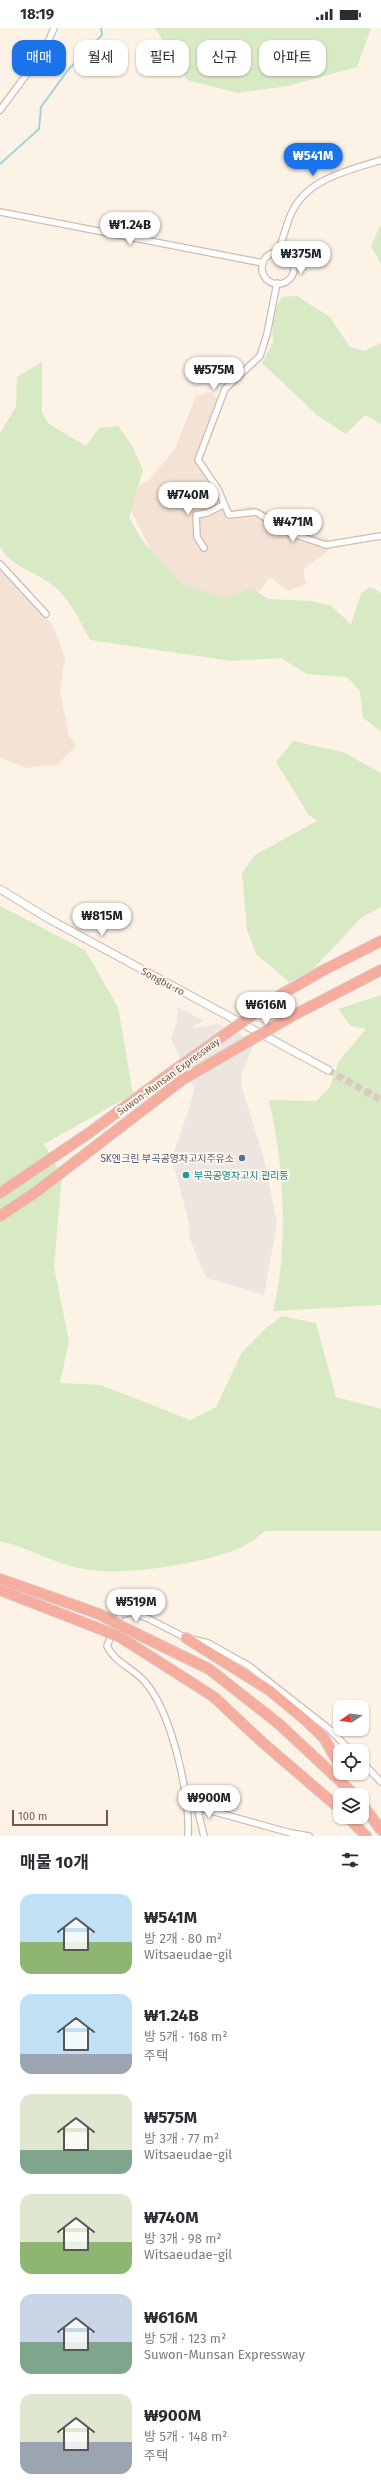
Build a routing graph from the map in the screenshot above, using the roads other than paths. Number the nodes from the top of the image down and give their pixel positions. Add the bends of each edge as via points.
1 (54, 28) edge
2 (0, 110) edge
3 (381, 160) edge
4 (0, 212) edge
5 (284, 236) junction
6 (278, 252) junction
7 (285, 254) junction
8 (263, 263) junction
9 (277, 283) junction
10 (223, 505) junction
11 (381, 536) edge
12 (204, 548) dead end
13 (0, 564) edge
14 (46, 614) dead end
15 (0, 889) edge
16 (381, 941) edge
17 (381, 970) edge
18 (328, 1070) tunnel mouth
19 (19, 1180) junction
20 (0, 1190) edge
21 (0, 1193) edge
22 (0, 1216) edge
23 (0, 1579) edge
24 (0, 1590) edge
25 (121, 1632) junction
26 (186, 1638) junction
27 (344, 1744) edge
28 (333, 1754) edge
29 (369, 1769) edge
30 (381, 1782) edge
31 (348, 1788) edge
32 (333, 1802) edge
33 (186, 1804) junction
34 (197, 1807) junction
35 (369, 1814) edge
36 (355, 1824) edge
37 (381, 1830) edge
38 (188, 1836) edge
39 (204, 1836) edge
40 (309, 1836) edge
41 (366, 1836) edge

1 - 2 street via 44,51
3 - 5 street via 322,180 300,199 291,214
4 - 8 street
5 - 6 street
5 - 7 street
6 - 7 street
6 - 8 street via 268,255
7 - 9 street via 292,259 294,270 289,279
8 - 9 street via 266,278
9 - 10 street via 260,356 225,389 198,460 218,489
10 - 11 street via 229,515 256,512 290,533 326,545
10 - 12 street via 196,515 197,537
13 - 14 street
15 - 18 street, Songbu-ro via 49,919
16 - 19 highway, Suwon-Munsan Expressway, bridge via 282,994 89,1133
17 - 22 highway, Suwon-Munsan Expressway, bridge via 294,1015 182,1080 36,1192
19 - 20 highway
19 - 21 highway, Suwon-Munsan Expressway
23 - 25 highway, bridge via 98,1614
24 - 25 highway, bridge via 95,1627
25 - 31 highway via 209,1669 279,1724
25 - 32 highway via 214,1697
26 - 27 street via 208,1643 249,1666 329,1729
26 - 28 highway via 269,1690 324,1738
26 - 33 street via 132,1612 120,1615 108,1646 112,1655 145,1682 166,1717 181,1773
29 - 30 street
33 - 34 street
33 - 38 street
34 - 39 street
34 - 40 street
35 - 37 highway
36 - 41 highway

